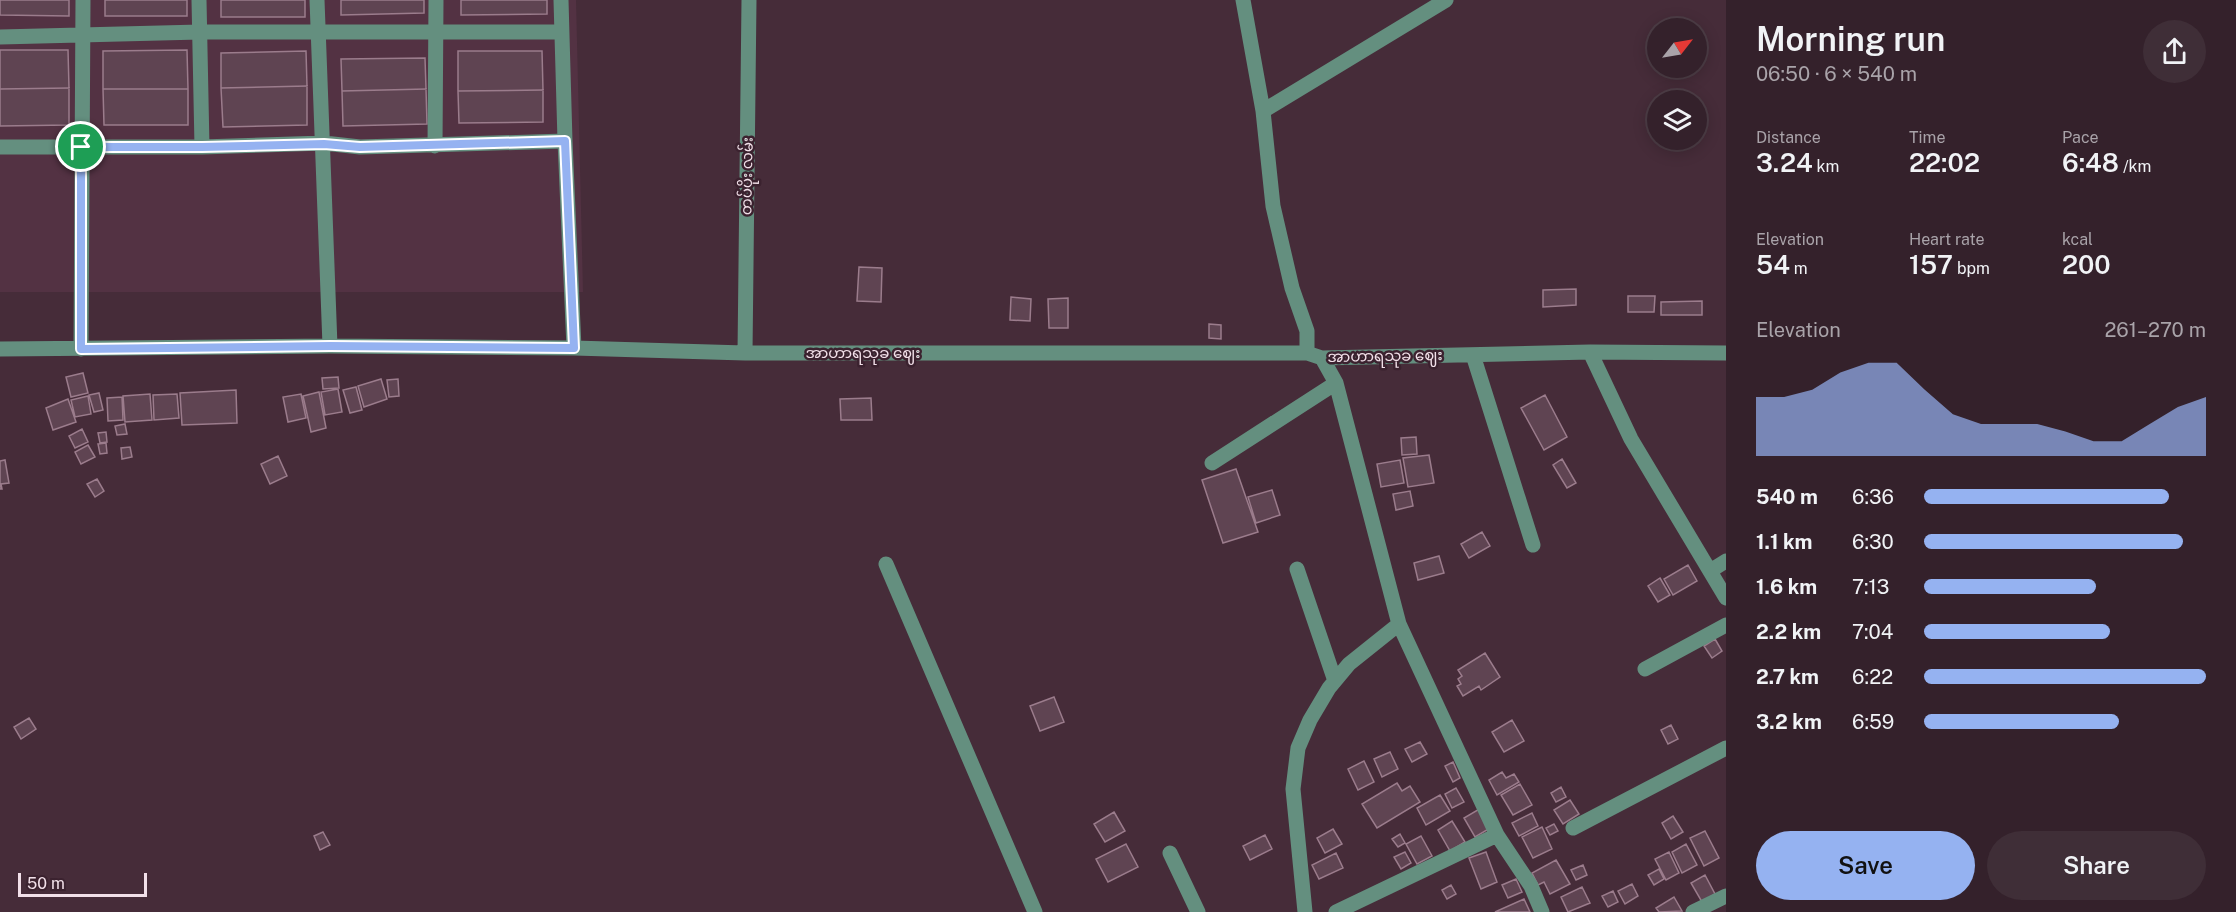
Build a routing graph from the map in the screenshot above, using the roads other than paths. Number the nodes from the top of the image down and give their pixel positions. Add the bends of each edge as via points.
1 (83, 0) edge
2 (199, 0) edge
3 (316, 0) edge
4 (436, 0) edge
5 (561, 0) edge
6 (749, 0) edge
7 (1243, 0) edge
8 (1446, 0) edge
9 (200, 32) junction
10 (435, 32) junction
11 (561, 32) junction
12 (317, 33) junction
13 (0, 37) edge
14 (82, 37) junction
15 (1263, 111) junction
16 (565, 141) junction
17 (324, 144) junction
18 (435, 146) junction
19 (0, 147) edge
20 (81, 147) junction
21 (202, 147) junction
22 (330, 346) junction
23 (574, 348) junction
24 (0, 349) edge
25 (81, 349) junction
26 (1590, 352) junction
27 (745, 353) junction
28 (1307, 353) junction
29 (1726, 353) edge
30 (1473, 355) junction
31 (1322, 358) junction
32 (1336, 383) junction
33 (1212, 463) dead end
34 (1533, 545) dead end
35 (1726, 561) edge
36 (886, 564) dead end
37 (1297, 569) dead end
38 (1710, 571) junction
39 (1726, 598) edge
40 (1399, 624) junction
41 (1726, 625) edge
42 (1645, 669) dead end
43 (1335, 681) junction
44 (1726, 748) edge
45 (1573, 828) dead end
46 (1497, 835) junction
47 (1170, 853) dead end
48 (1726, 896) edge
49 (1035, 912) edge
50 (1197, 912) edge
51 (1305, 912) edge
52 (1336, 912) edge
53 (1542, 912) edge
54 (1693, 912) edge

1 - 14 street
2 - 9 street
3 - 12 street
4 - 10 street
5 - 11 street
6 - 27 street, တပ်ပိုး လမ်း
7 - 15 street
8 - 15 street
9 - 12 street
9 - 14 street
9 - 21 street
10 - 11 street
10 - 12 street
10 - 18 street
11 - 16 street
12 - 17 street
13 - 14 street
14 - 20 street
15 - 28 street via 1273,206 1292,288 1307,331
16 - 18 street
16 - 23 street
17 - 18 street
17 - 21 street
17 - 22 street
19 - 20 street
20 - 21 street
20 - 25 street
22 - 23 street, အာဟာရသုခ ဈေး
22 - 25 street, အာဟာရသုခ ဈေး
23 - 27 street, အာဟာရသုခ ဈေး
24 - 25 street, အာဟာရသုခ ဈေး
26 - 29 street, အာဟာရသုခ ဈေး
26 - 30 street, အာဟာရသုခ ဈေး
26 - 38 street via 1631,440
27 - 28 street, အာဟာရသုခ ဈေး
28 - 31 street, အာဟာရသုခ ဈေး
30 - 31 street, အာဟာရသုခ ဈေး
30 - 34 street
31 - 32 street
32 - 33 street
32 - 40 street
35 - 38 street
36 - 49 street
37 - 43 street
38 - 39 street
40 - 43 street via 1349,664
40 - 46 street
41 - 42 street
43 - 51 street via 1310,720 1298,748 1293,789
44 - 45 street
46 - 52 street
46 - 53 street via 1531,886
47 - 50 street
48 - 54 street

